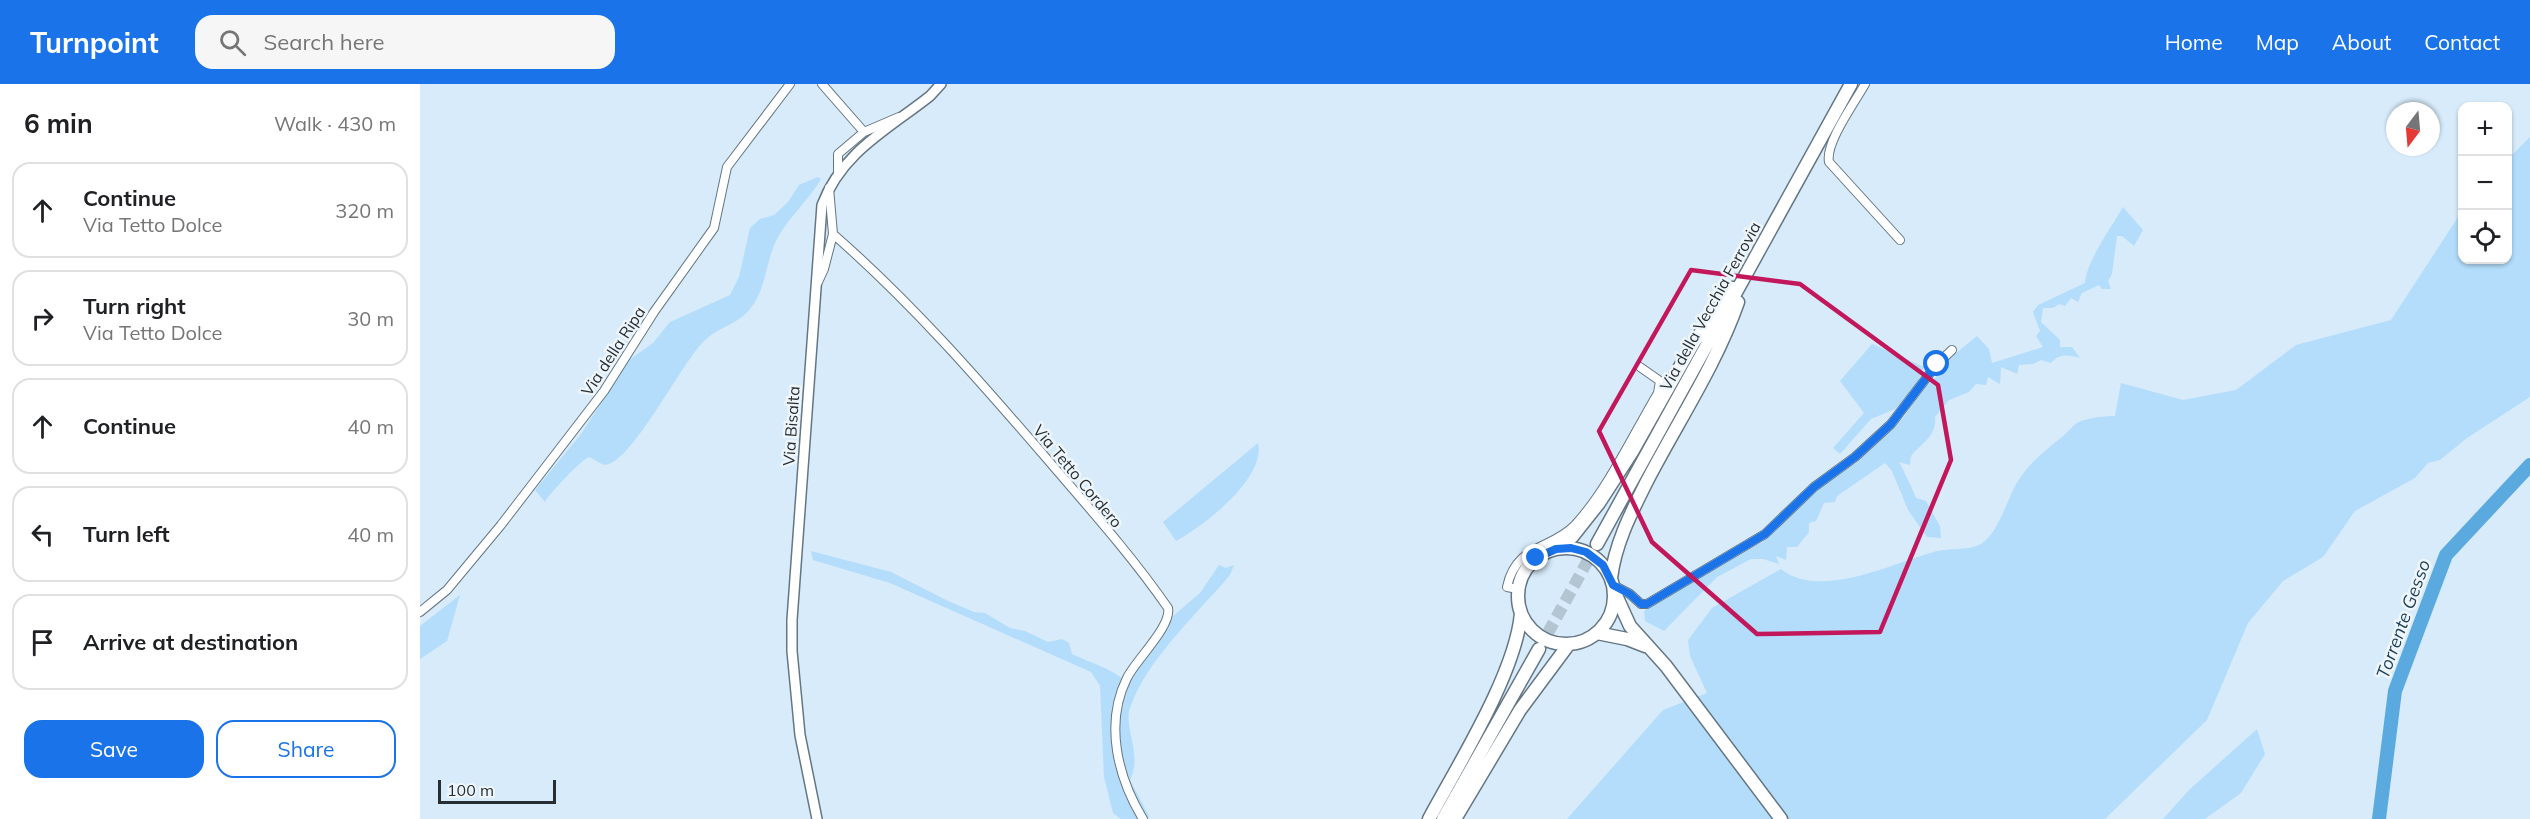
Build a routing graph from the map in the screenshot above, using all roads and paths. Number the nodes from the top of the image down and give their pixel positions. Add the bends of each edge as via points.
1 (790, 84) edge
2 (822, 84) edge
3 (941, 84) edge
4 (1851, 84) edge
5 (1865, 84) edge
6 (903, 117) junction
7 (864, 132) junction
8 (838, 171) junction
9 (829, 187) junction
10 (833, 234) junction
11 (1900, 240) dead end
12 (1751, 267) junction
13 (818, 282) junction
14 (1953, 350) dead end
15 (1640, 367) dead end
16 (1597, 544) tunnel mouth
17 (1549, 551) junction
18 (1613, 585) junction
19 (1518, 590) junction
20 (420, 612) edge
21 (1521, 612) junction
22 (1597, 633) junction
23 (1569, 644) junction
24 (1539, 649) tunnel mouth
25 (1653, 650) junction
26 (817, 819) edge
27 (1143, 819) edge
28 (1429, 819) edge
29 (1443, 819) edge
30 (1455, 819) edge
31 (1781, 819) edge

1 - 20 street, Via della Ripa via 727,167 714,228 604,391 495,533 447,590
2 - 7 street
3 - 6 street, Via Bisalta
4 - 12 main road, Via della Vecchia Ferrovia
5 - 11 street via 1827,154 1829,162
6 - 7 street via 884,121
6 - 8 street, Via Bisalta
7 - 8 street via 838,154
8 - 9 street, Via Bisalta
9 - 10 street
9 - 13 street, Via Bisalta via 821,219
10 - 13 street
10 - 27 street, Via Tetto Cordero via 964,362 1095,515 1168,608 1170,614 1127,677 1117,709 1119,763 1128,793
12 - 16 main road, Via della Vecchia Ferrovia
12 - 17 main road via 1711,316 1599,503 1572,537
12 - 18 main road via 1724,337 1627,524 1614,557
13 - 26 street, Via Bisalta via 792,620 800,735
14 - 18 street via 1937,364 1891,424 1814,487 1765,534 1647,604
15 - 19 street via 1660,381 1658,393 1606,482 1576,524 1533,549 1515,567 1507,587
17 - 18 main road via 1571,548 1586,552 1603,565
17 - 19 main road via 1526,569
18 - 22 main road via 1611,615
18 - 25 main road via 1630,626
19 - 21 main road
21 - 23 main road via 1539,636
21 - 28 main road via 1509,660
22 - 23 main road
22 - 25 main road via 1634,641
23 - 30 main road via 1520,710
24 - 29 main road
25 - 31 main road

